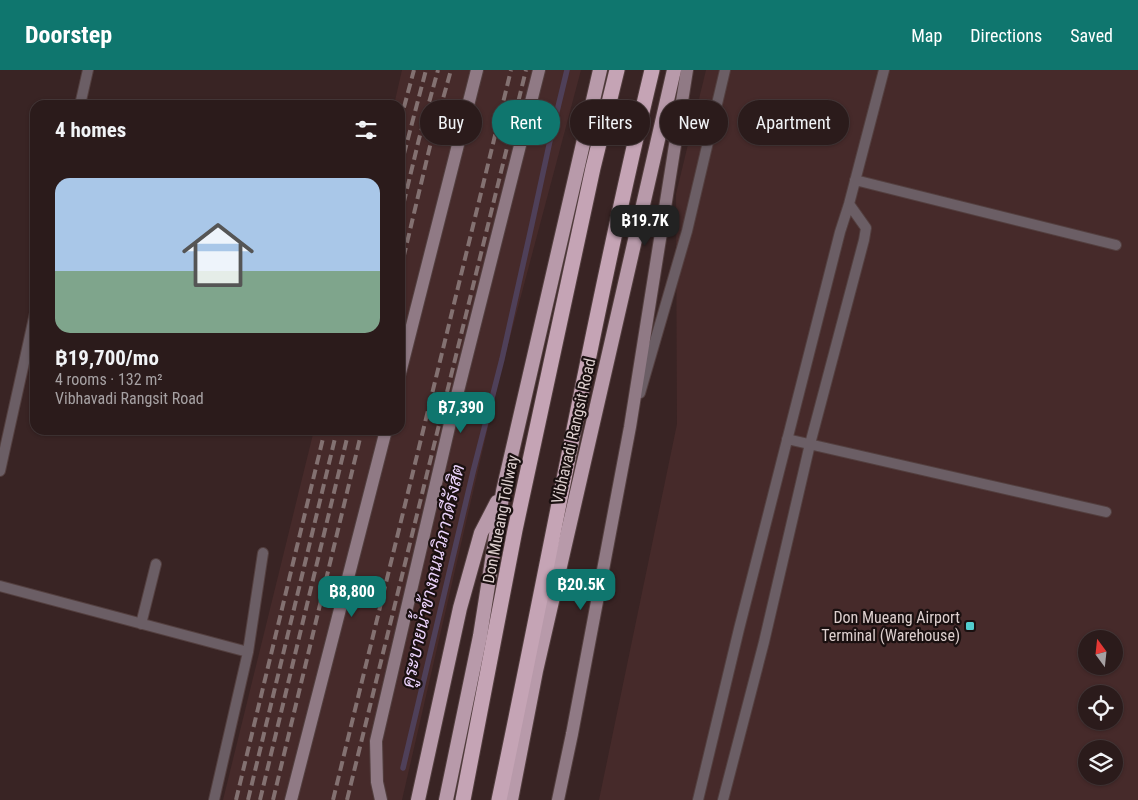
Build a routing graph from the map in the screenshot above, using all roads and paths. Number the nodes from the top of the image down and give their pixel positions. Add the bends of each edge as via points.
1 (88, 70) edge
2 (477, 70) edge
3 (539, 70) edge
4 (600, 70) edge
5 (617, 70) edge
6 (652, 70) edge
7 (674, 70) edge
8 (687, 70) edge
9 (725, 70) edge
10 (884, 70) edge
11 (81, 100) edge
12 (855, 180) junction
13 (849, 204) junction
14 (1116, 245) dead end
15 (30, 336) edge
16 (405, 353) edge
17 (630, 427) junction
18 (385, 435) edge
19 (787, 439) junction
20 (810, 444) junction
21 (0, 471) edge
22 (503, 491) junction
23 (1106, 512) dead end
24 (263, 553) dead end
25 (156, 564) dead end
26 (0, 586) edge
27 (141, 624) junction
28 (248, 652) junction
29 (214, 800) edge
30 (292, 800) edge
31 (381, 800) edge
32 (418, 800) edge
33 (446, 800) edge
34 (463, 800) edge
35 (499, 800) edge
36 (511, 800) edge
37 (558, 800) edge
38 (698, 800) edge
39 (723, 800) edge

1 - 11 lane
2 - 16 main road
3 - 31 main road via 450,423 376,741
4 - 22 highway
5 - 34 highway, Don Mueang Tollway via 515,530
6 - 35 highway via 596,324
7 - 36 highway, Vibhavadi Rangsit Road via 539,662
8 - 17 main road
9 - 17 lane via 687,231
10 - 12 lane
12 - 13 lane
12 - 14 lane
13 - 19 lane
13 - 20 lane via 866,228
15 - 21 lane
17 - 37 main road
18 - 30 main road
19 - 20 lane
19 - 38 lane
20 - 23 lane
20 - 39 lane
22 - 32 highway via 481,533 460,608
22 - 33 highway via 480,636
24 - 28 lane
25 - 27 lane
26 - 27 lane
27 - 28 lane
28 - 29 lane

